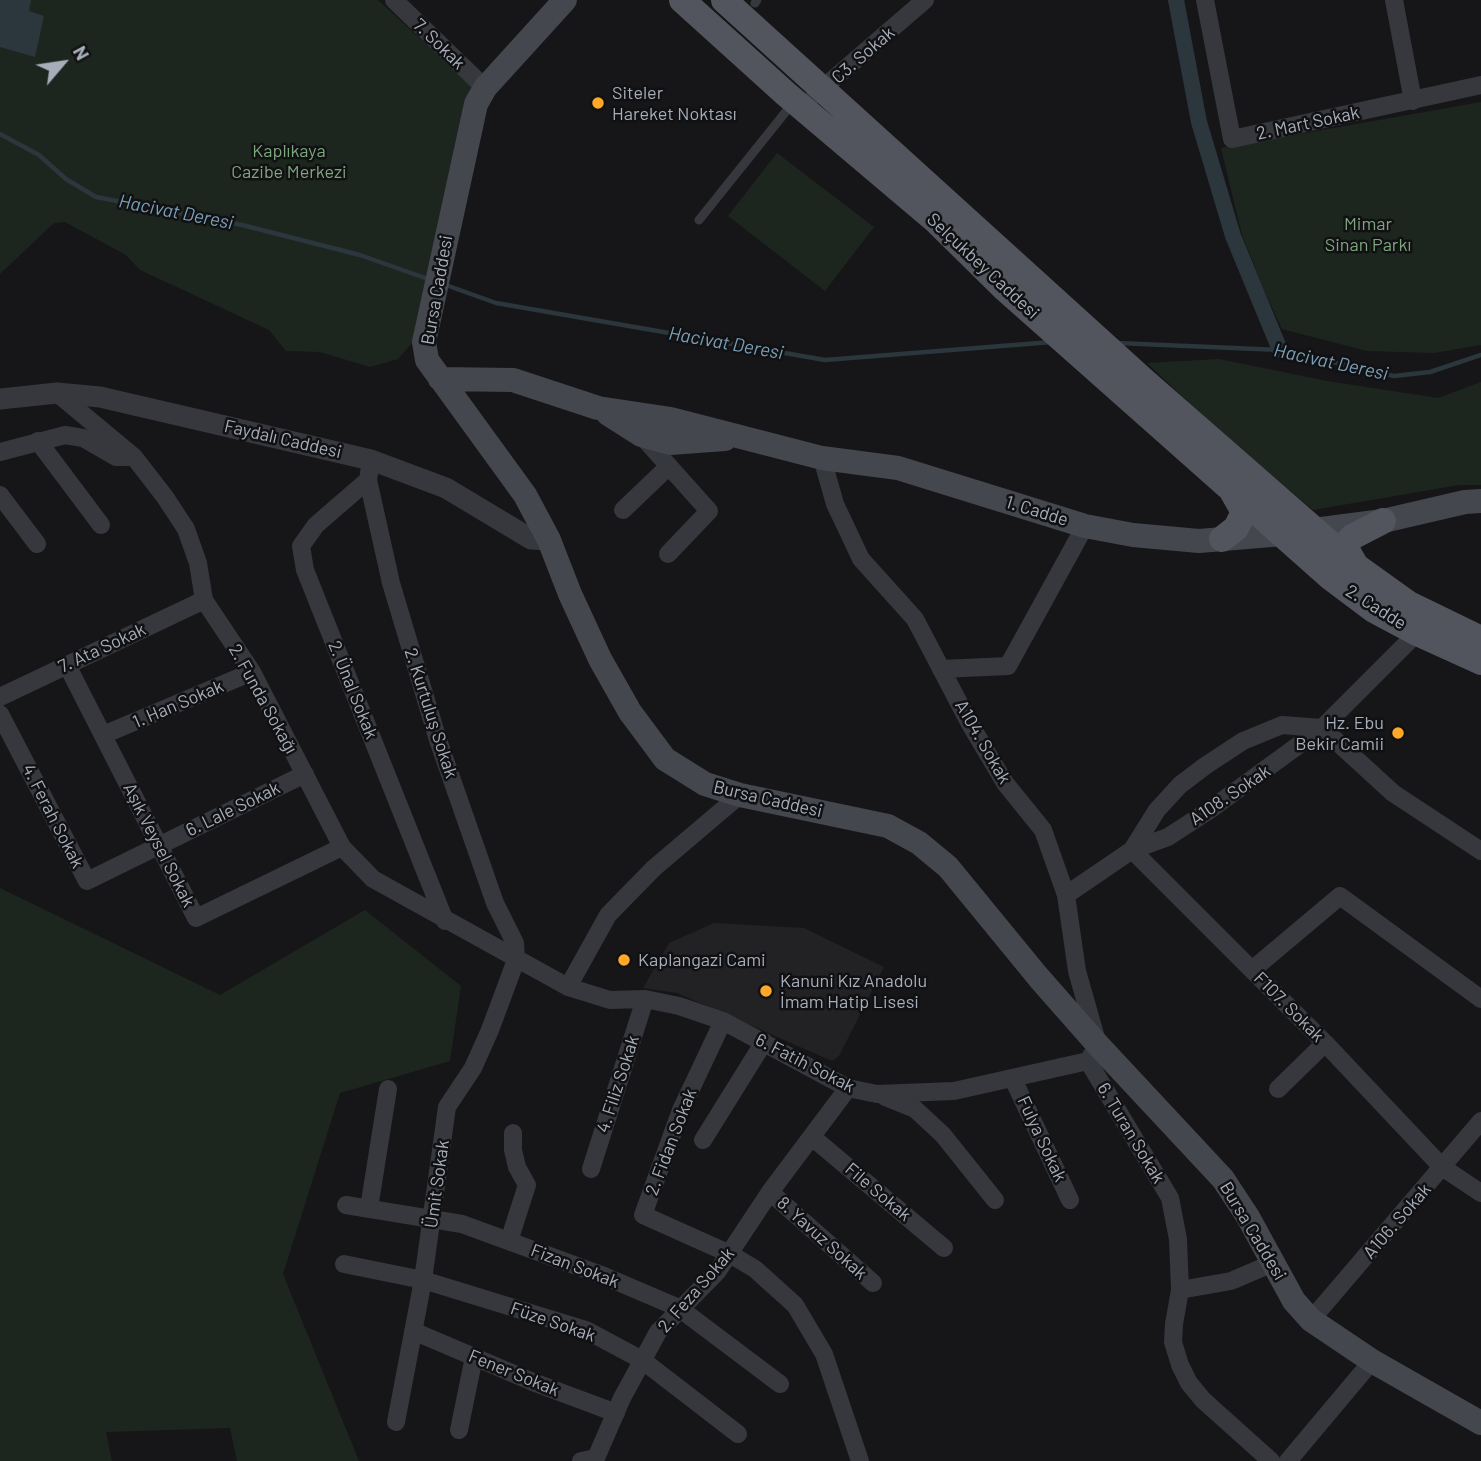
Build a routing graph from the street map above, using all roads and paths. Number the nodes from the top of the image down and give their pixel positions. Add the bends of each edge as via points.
1 (394, 0) edge
2 (565, 0) edge
3 (682, 0) edge
4 (724, 0) edge
5 (925, 0) edge
6 (1205, 0) edge
7 (1394, 0) edge
8 (1481, 85) edge
9 (485, 88) junction
10 (823, 90) junction
11 (795, 101) junction
12 (1413, 101) junction
13 (945, 214) junction
14 (699, 220) dead end
15 (440, 379) junction
16 (1135, 388) junction
17 (57, 393) junction
18 (0, 399) edge
19 (598, 408) junction
20 (641, 435) junction
21 (742, 438) junction
22 (38, 441) junction
23 (0, 452) edge
24 (134, 457) junction
25 (822, 458) junction
26 (669, 466) junction
27 (370, 470) junction
28 (1226, 484) junction
29 (0, 495) edge
30 (1481, 501) edge
31 (623, 510) dead end
32 (1383, 521) junction
33 (101, 525) dead end
34 (1085, 526) junction
35 (1315, 530) junction
36 (1283, 534) junction
37 (1222, 539) junction
38 (550, 540) junction
39 (37, 544) dead end
40 (668, 554) dead end
41 (1356, 566) junction
42 (204, 600) junction
43 (1417, 633) junction
44 (1481, 639) edge
45 (1481, 662) edge
46 (66, 665) junction
47 (941, 669) junction
48 (252, 672) junction
49 (0, 697) edge
50 (0, 714) edge
51 (1322, 728) junction
52 (103, 735) junction
53 (305, 774) junction
54 (740, 795) junction
55 (160, 845) junction
56 (342, 847) junction
57 (1132, 850) junction
58 (1481, 850) edge
59 (87, 881) joint
60 (1066, 895) junction
61 (446, 921) junction
62 (516, 960) junction
63 (1252, 970) junction
64 (568, 987) junction
65 (645, 999) junction
66 (1481, 999) edge
67 (723, 1021) junction
68 (764, 1042) junction
69 (1325, 1043) junction
70 (1093, 1053) junction
71 (1013, 1079) junction
72 (848, 1088) junction
73 (388, 1089) dead end
74 (1278, 1089) dead end
75 (877, 1094) junction
76 (1481, 1121) edge
77 (513, 1133) dead end
78 (812, 1137) junction
79 (703, 1140) dead end
80 (1442, 1167) junction
81 (591, 1169) dead end
82 (771, 1192) junction
83 (1481, 1193) edge
84 (995, 1200) dead end
85 (1070, 1200) dead end
86 (346, 1205) dead end
87 (369, 1208) junction
88 (432, 1218) junction
89 (509, 1241) junction
90 (944, 1248) dead end
91 (730, 1255) junction
92 (344, 1264) dead end
93 (1273, 1264) junction
94 (423, 1280) junction
95 (873, 1283) dead end
96 (1180, 1290) junction
97 (680, 1308) junction
98 (1311, 1320) junction
99 (413, 1331) junction
100 (474, 1357) junction
101 (642, 1360) junction
102 (1372, 1362) junction
103 (780, 1384) dead end
104 (615, 1413) junction
105 (396, 1422) dead end
106 (1481, 1423) edge
107 (459, 1430) dead end
108 (737, 1434) dead end
109 (596, 1460) edge
110 (860, 1461) edge
111 (1271, 1461) edge
112 (1288, 1461) edge

1 - 9 street, 7. Sokak
2 - 9 main road, Bursa Caddesi
3 - 11 main road, Selçukbey Caddesi
4 - 10 main road, Selçukbey Caddesi
5 - 10 street, C3. Sokak
6 - 12 street, 2. Mart Sokak via 1232,139
7 - 12 street
8 - 12 street, 2. Mart Sokak
9 - 15 main road, Bursa Caddesi via 477,104 424,342 427,360
10 - 11 street, C3. Sokak
10 - 13 main road, Selçukbey Caddesi
11 - 13 main road, Selçukbey Caddesi
11 - 14 lane
13 - 16 main road, Selçukbey Caddesi via 1027,273
13 - 16 main road, Selçukbey Caddesi via 1004,288
15 - 19 main road via 513,380
15 - 38 main road, Bursa Caddesi via 526,495
16 - 28 main road, Selçukbey Caddesi
16 - 35 main road, Selçukbey Caddesi
17 - 18 street, Faydalı Caddesi
17 - 24 street, 2. Funda Sokağı
17 - 27 street, Faydalı Caddesi via 100,397
19 - 20 main road
19 - 21 main road, 1. Cadde via 671,419
20 - 21 main road via 670,443
20 - 26 street
21 - 25 main road, 1. Cadde
22 - 23 street
22 - 24 street via 65,435 116,457
22 - 33 street
24 - 42 street, 2. Funda Sokağı via 186,529
25 - 34 main road, 1. Cadde via 898,468
25 - 47 street, A104. Sokak via 835,504 861,559 915,619
26 - 31 street
26 - 40 street via 709,511
27 - 38 street, Faydalı Caddesi via 446,488 531,539
27 - 61 street, 2. Ünal Sokak via 301,546 305,570
27 - 62 street, 2. Kurtuluş Sokak via 391,583 438,740 495,903 515,943
28 - 36 main road, Selçukbey Caddesi
28 - 37 main road via 1244,512 1236,528
29 - 39 street
30 - 32 main road, 1. Cadde
32 - 35 main road, 1. Cadde
32 - 41 main road via 1347,543
34 - 37 main road, 1. Cadde via 1133,535
34 - 47 street via 1008,666
35 - 36 main road, 1. Cadde
35 - 41 main road, 2. Cadde
36 - 37 main road, 1. Cadde
36 - 43 main road, 2. Cadde via 1374,610
38 - 54 main road, Bursa Caddesi via 600,659 665,759 705,784
41 - 44 main road, 2. Cadde via 1409,604
42 - 46 street, 7. Ata Sokak
42 - 48 street, 2. Funda Sokağı
43 - 45 main road, 2. Cadde
43 - 51 street, A108. Sokak
46 - 49 street, 7. Ata Sokak
46 - 52 street, Aşık Veysel Sokak
47 - 60 street, A104. Sokak via 1005,783 1043,830
48 - 52 street, 1. Han Sokak
48 - 53 street, 2. Funda Sokağı
50 - 59 street, 4. Ferah Sokak
51 - 57 street, A108. Sokak via 1168,837
51 - 57 street, A108. Sokak via 1282,725 1243,741 1180,786 1157,810
51 - 58 street via 1393,793
52 - 55 street, Aşık Veysel Sokak
53 - 55 street, 6. Lale Sokak
53 - 56 street, 2. Funda Sokağı
54 - 64 street via 654,868 608,915
54 - 70 main road, Bursa Caddesi via 888,826 919,843 948,867 1039,978
55 - 56 street, Aşık Veysel Sokak via 196,918
55 - 59 street, 6. Lale Sokak
56 - 61 street, 2. Funda Sokağı via 373,879
57 - 60 street, A108. Sokak
57 - 63 street, F107. Sokak
60 - 70 street, A104. Sokak
61 - 62 street, 2. Funda Sokağı
62 - 64 street, 6. Fatih Sokak
62 - 88 street, Ümit Sokak via 478,1056 447,1107
63 - 66 street via 1340,896
63 - 69 street, F107. Sokak
64 - 65 street, 6. Fatih Sokak via 610,1000
65 - 67 street, 6. Fatih Sokak
65 - 81 street, 4. Filiz Sokak
67 - 68 street, 6. Fatih Sokak
67 - 91 street, 2. Fidan Sokak via 681,1110 643,1215
68 - 72 street, 6. Fatih Sokak
68 - 79 street
69 - 74 street
69 - 80 street, F107. Sokak
70 - 71 street, 6. Fatih Sokak
70 - 93 main road, Bursa Caddesi via 1223,1179
70 - 96 street, 6. Turan Sokak via 1170,1198 1178,1239
71 - 75 street, 6. Fatih Sokak via 954,1091
71 - 85 street, Fulya Sokak
72 - 75 street, 6. Fatih Sokak
72 - 78 street, 2. Feza Sokak
73 - 87 street
75 - 84 street via 915,1108
76 - 80 street, A106. Sokak
77 - 89 street via 517,1167 527,1185
78 - 82 street, 2. Feza Sokak
78 - 90 street, File Sokak
80 - 83 street, F107. Sokak
80 - 98 street, A106. Sokak
82 - 91 street, 2. Feza Sokak
82 - 95 street, 8. Yavuz Sokak
86 - 87 street, Fizan Sokak
87 - 88 street, Fizan Sokak
88 - 89 street, Fizan Sokak
88 - 94 street, Ümit Sokak
89 - 97 street, Fizan Sokak
91 - 97 street, 2. Feza Sokak
91 - 110 street via 755,1269 795,1305 824,1354
92 - 94 street, Füze Sokak
93 - 96 street via 1231,1281
93 - 98 main road, Bursa Caddesi via 1293,1301
94 - 99 street, Ümit Sokak
94 - 101 street, Füze Sokak via 586,1330
96 - 111 street, 6. Turan Sokak via 1173,1342 1189,1383
97 - 101 street, 2. Feza Sokak via 658,1332
97 - 103 street, Fizan Sokak
98 - 102 main road, Bursa Caddesi
99 - 100 street, Fener Sokak
99 - 105 street, Ümit Sokak
100 - 104 street, Fener Sokak
100 - 107 street
101 - 104 street, 2. Feza Sokak
101 - 108 street, Füze Sokak
102 - 106 main road, Bursa Caddesi
102 - 112 street
104 - 109 street, 2. Feza Sokak

